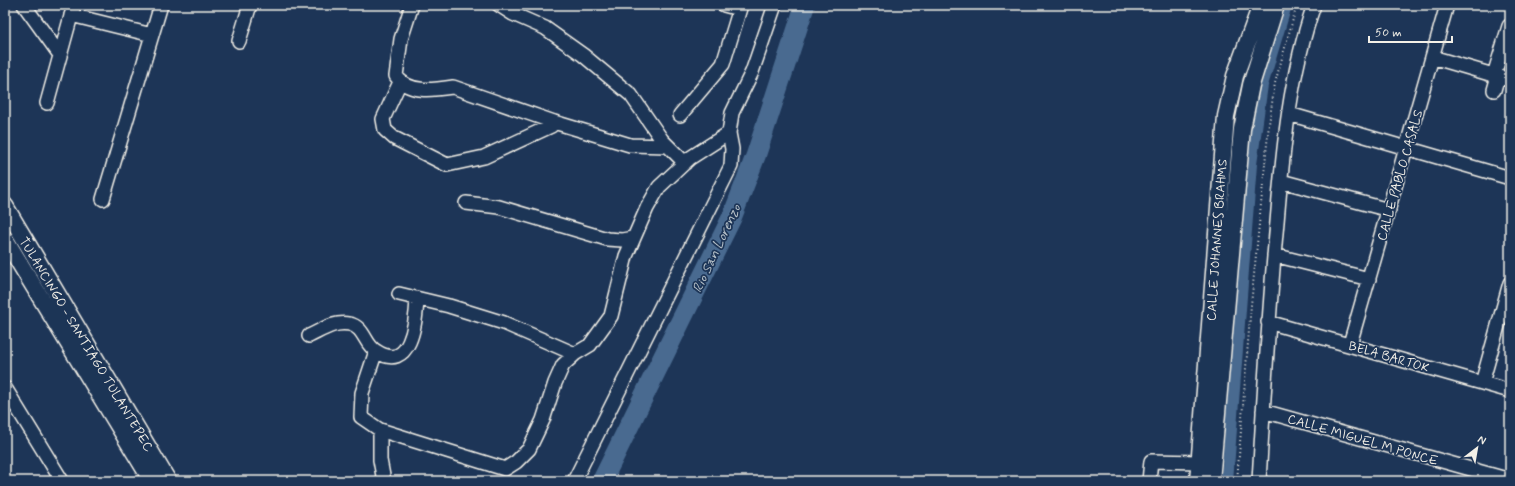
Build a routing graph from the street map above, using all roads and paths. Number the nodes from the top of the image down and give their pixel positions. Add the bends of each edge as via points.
1 (24, 5) edge
2 (161, 5) edge
3 (250, 5) edge
4 (412, 5) edge
5 (499, 5) edge
6 (724, 5) edge
7 (775, 5) edge
8 (1261, 5) edge
9 (1276, 5) edge
10 (1297, 5) edge
11 (1314, 5) edge
12 (1447, 5) edge
13 (740, 7) edge
14 (72, 10) edge
15 (1509, 26) dead end
16 (152, 35) junction
17 (239, 41) dead end
18 (60, 55) junction
19 (1432, 58) junction
20 (1501, 77) edge
21 (400, 82) junction
22 (1494, 90) dead end
23 (47, 103) dead end
24 (1289, 114) junction
25 (680, 115) dead end
26 (554, 122) junction
27 (729, 133) junction
28 (668, 146) junction
29 (1406, 147) junction
30 (685, 163) junction
31 (1510, 178) edge
32 (1280, 181) junction
33 (103, 199) dead end
34 (466, 203) dead end
35 (5, 206) edge
36 (1389, 210) junction
37 (634, 238) junction
38 (5, 239) edge
39 (1274, 255) junction
40 (1369, 279) junction
41 (1510, 283) edge
42 (399, 294) dead end
43 (417, 299) junction
44 (1268, 322) junction
45 (309, 336) dead end
46 (1350, 344) junction
47 (376, 351) junction
48 (575, 354) junction
49 (1482, 383) junction
50 (5, 388) edge
51 (1510, 391) edge
52 (1263, 411) junction
53 (380, 430) junction
54 (1200, 462) junction
55 (155, 476) edge
56 (1510, 480) edge
57 (62, 481) edge
58 (384, 481) edge
59 (574, 481) edge
60 (1149, 481) edge
61 (1198, 481) edge
62 (1212, 481) edge
63 (1237, 481) edge
64 (1259, 481) edge

1 - 18 street
2 - 16 street
3 - 17 street
4 - 21 street via 401,39 396,76
5 - 28 street via 545,28 631,95
6 - 13 street
7 - 27 street via 752,72 732,113
8 - 54 main road, CALLE JOHANNES BRAHMS via 1234,76 1226,116
9 - 62 main road, CALLE JOHANNES BRAHMS via 1251,85 1242,129
10 - 63 path via 1275,83 1269,124
11 - 24 street via 1302,37
12 - 19 street, CALLE PABLO CASALS
13 - 25 street via 723,64
14 - 16 street
14 - 18 street
15 - 20 street via 1498,60
16 - 33 street
18 - 23 street
19 - 20 street
19 - 29 street, CALLE PABLO CASALS
20 - 22 street
21 - 26 street via 412,89 453,87
21 - 26 street via 383,119 385,130 404,144 447,165 484,157 551,126
24 - 29 street
24 - 32 street
26 - 28 street via 630,145
27 - 30 street
27 - 59 street via 732,149 731,166
28 - 30 street
29 - 31 street
29 - 36 street, CALLE PABLO CASALS
30 - 37 street via 659,187
32 - 36 street
32 - 39 street
34 - 37 street via 498,207 607,239
35 - 55 main road, TULANCINGO - SANTIAGO TULANTEPEC
36 - 40 street, CALLE PABLO CASALS
37 - 48 street via 624,262 611,316 590,345
38 - 55 main road, TULANCINGO - SANTIAGO TULANTEPEC
39 - 40 street
39 - 44 street
40 - 46 street, CALLE PABLO CASALS
41 - 49 street
42 - 43 street
43 - 47 street via 411,338 403,353 396,357
43 - 48 street via 504,323
44 - 46 street, BELA BARTOK
44 - 52 street
45 - 47 street via 338,323 351,324 362,331
46 - 49 street, BELA BARTOK
47 - 53 street via 362,393 361,417
48 - 53 street via 564,365 529,449 505,469
49 - 51 street, BELA BARTOK
50 - 57 street
52 - 56 street, CALLE MIGUEL M PONCE
52 - 64 street
53 - 58 street via 380,460
54 - 60 street via 1151,461
54 - 61 main road, CALLE JOHANNES BRAHMS

